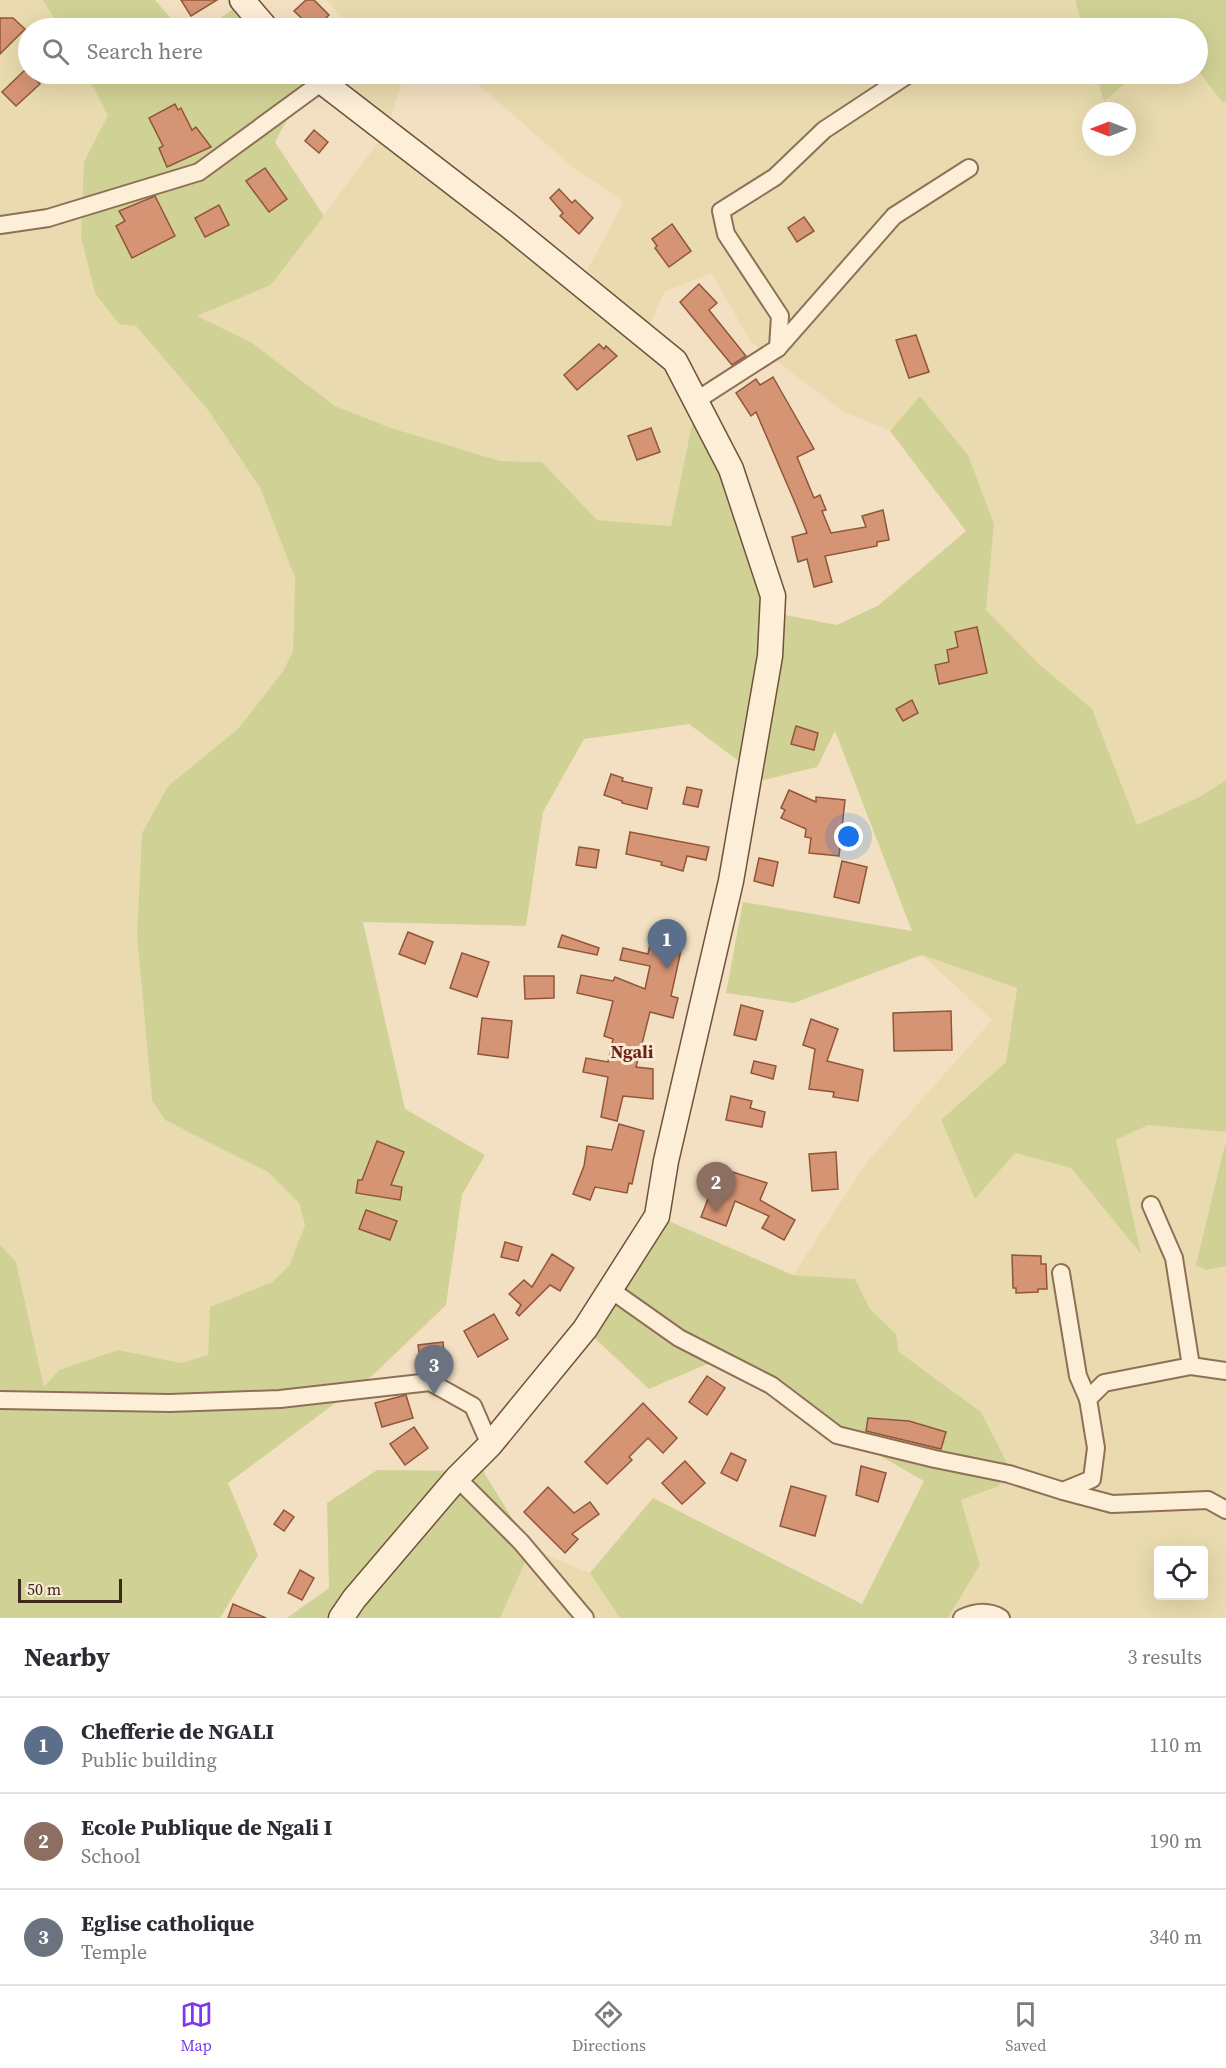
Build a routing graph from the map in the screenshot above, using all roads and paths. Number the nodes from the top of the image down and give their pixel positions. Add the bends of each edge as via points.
1 (242, 0) edge
2 (257, 18) edge
3 (309, 84) edge
4 (325, 84) edge
5 (894, 84) edge
6 (969, 168) dead end
7 (0, 225) edge
8 (778, 348) junction
9 (697, 400) junction
10 (1151, 1205) dead end
11 (1061, 1273) dead end
12 (610, 1290) junction
13 (1191, 1366) junction
14 (1226, 1371) edge
15 (1088, 1399) junction
16 (0, 1400) edge
17 (490, 1445) junction
18 (457, 1479) junction
19 (1063, 1491) junction
20 (1226, 1510) edge
21 (341, 1618) edge
22 (585, 1618) edge
23 (962, 1618) edge
24 (1001, 1618) edge

1 - 2 street
3 - 7 street via 199,172 48,218
4 - 9 street via 508,225 675,361
5 - 8 street via 824,130 775,177 722,211 726,234 780,316
6 - 8 street via 894,216
8 - 9 street
9 - 12 street via 731,469 773,596 770,656 731,881 666,1161 657,1216
10 - 13 street via 1174,1258
11 - 15 street via 1078,1376
12 - 17 street via 585,1329
12 - 19 street via 679,1338 771,1385 837,1435 1009,1474
13 - 14 street
13 - 15 street via 1104,1383
15 - 19 street via 1096,1448 1092,1479
16 - 17 street via 280,1399 430,1382 473,1407
17 - 18 street
18 - 21 street
18 - 22 street via 521,1542
19 - 20 street via 1112,1504 1208,1500
23 - 24 street via 975,1612

